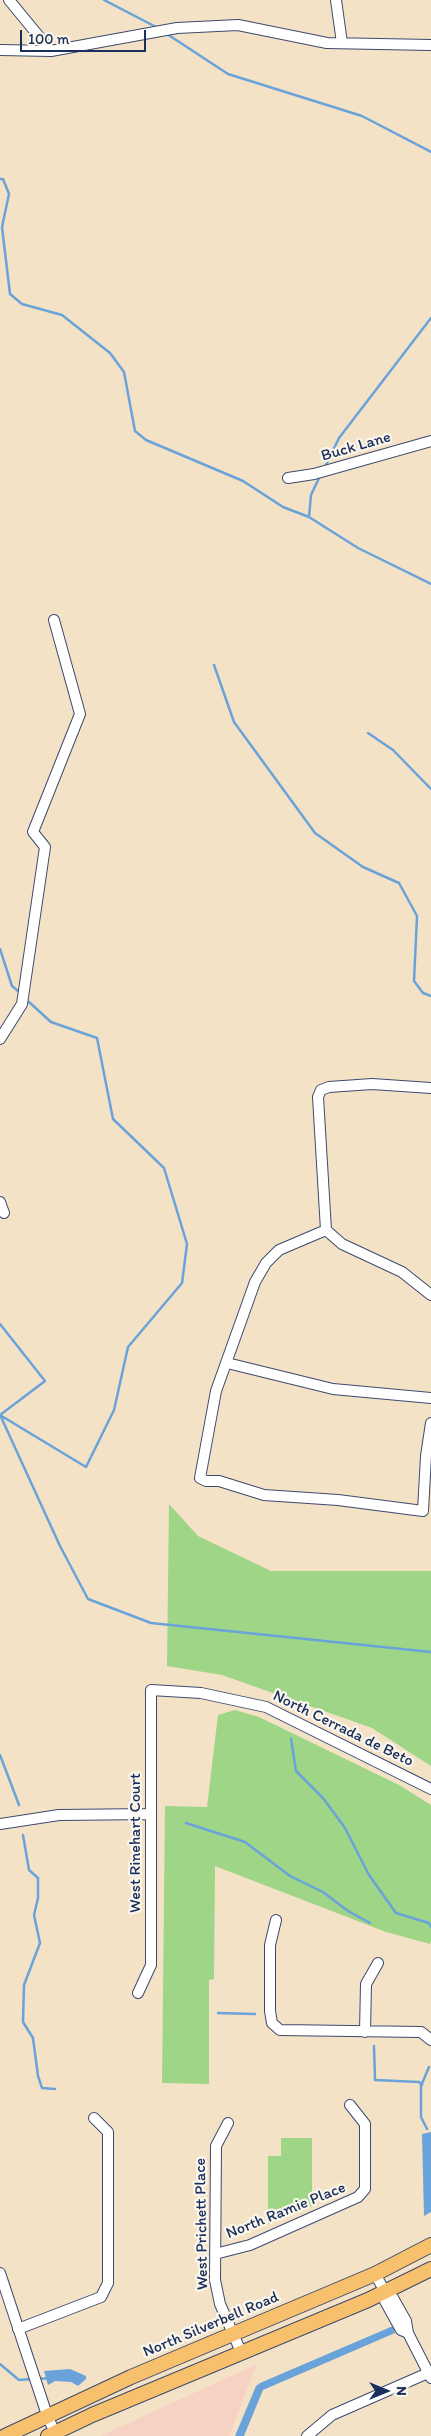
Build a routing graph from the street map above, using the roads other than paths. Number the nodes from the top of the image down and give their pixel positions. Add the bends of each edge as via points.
1 (9, 0) edge
2 (336, 0) edge
3 (342, 43) junction
4 (431, 45) edge
5 (0, 50) edge
6 (51, 51) junction
7 (431, 441) edge
8 (288, 478) dead end
9 (54, 620) dead end
10 (0, 1039) edge
11 (431, 1088) edge
12 (0, 1202) edge
13 (4, 1213) dead end
14 (326, 1230) junction
15 (431, 1295) edge
16 (226, 1363) junction
17 (431, 1398) edge
18 (431, 1423) edge
19 (428, 1457) edge
20 (151, 1690) joint
21 (431, 1789) edge
22 (151, 1814) junction
23 (0, 1824) edge
24 (276, 1920) dead end
25 (378, 1963) dead end
26 (138, 1992) dead end
27 (366, 2032) junction
28 (431, 2040) edge
29 (350, 2105) dead end
30 (94, 2118) dead end
31 (228, 2124) dead end
32 (431, 2245) edge
33 (216, 2254) junction
34 (431, 2269) edge
35 (0, 2273) edge
36 (375, 2274) junction
37 (386, 2294) junction
38 (18, 2330) junction
39 (232, 2335) junction
40 (241, 2352) junction
41 (429, 2376) edge
42 (47, 2416) junction
43 (52, 2434) edge
44 (4, 2436) edge
45 (307, 2436) edge

1 - 6 street
2 - 3 street
3 - 4 street
3 - 6 street via 327,43 238,25 177,28
5 - 6 street
7 - 8 street, Buck Lane via 314,474
9 - 10 street via 80,714 33,832 45,847 22,1004
11 - 14 street via 372,1084 321,1090 318,1098
12 - 13 street
14 - 15 street via 342,1244 402,1272
14 - 16 street via 279,1250 266,1263 255,1282
16 - 17 street via 333,1390
16 - 19 street via 216,1391 200,1478 206,1481 219,1481 264,1495 424,1511
18 - 19 street
20 - 21 street, North Cerrada de Beto via 201,1693 266,1707
20 - 22 street, West Rinehart Court
22 - 23 street via 58,1814
22 - 26 street, West Rinehart Court via 150,1965
24 - 27 street via 270,1945 270,2019 276,2027 286,2032
25 - 27 street via 366,1984
27 - 28 street via 420,2032
29 - 33 street, North Ramie Place via 364,2124 366,2190 358,2198 259,2241
30 - 38 street via 108,2132 108,2283 101,2297
31 - 33 street, West Prichett Place via 216,2146
32 - 36 main road, North Silverbell Road
33 - 39 street, West Prichett Place via 215,2280
34 - 37 main road
35 - 38 street
36 - 37 street
36 - 39 main road, North Silverbell Road
37 - 40 main road
37 - 41 street via 385,2301 401,2330 408,2333
38 - 42 street
39 - 40 street, West Prichett Place
39 - 42 main road, North Silverbell Road
40 - 43 main road
41 - 45 street via 332,2415
42 - 43 street
42 - 44 main road, North Silverbell Road

